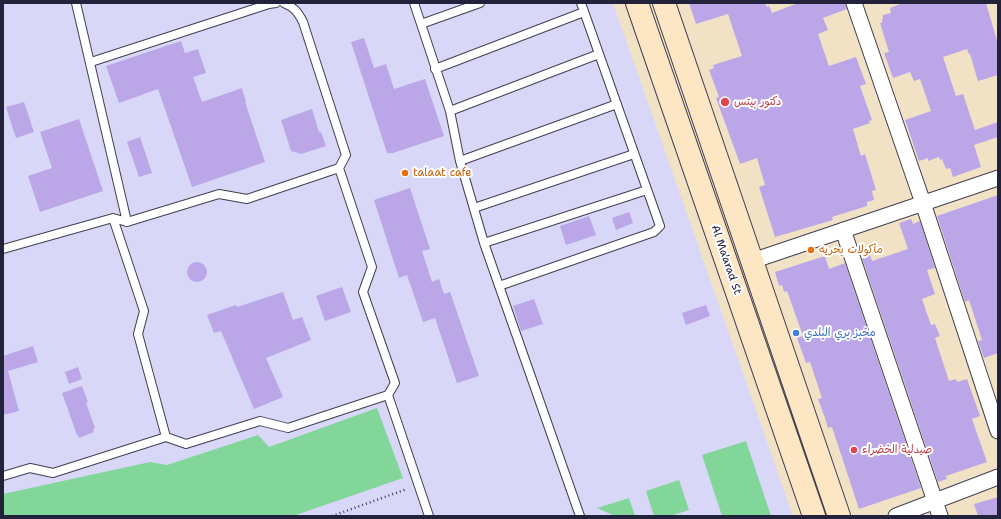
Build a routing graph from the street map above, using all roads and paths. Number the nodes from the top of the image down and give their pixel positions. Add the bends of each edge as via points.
1 (76, 3) edge
2 (276, 3) edge
3 (284, 3) edge
4 (414, 3) edge
5 (480, 3) edge
6 (581, 3) edge
7 (637, 3) edge
8 (664, 3) edge
9 (854, 3) edge
10 (584, 12) junction
11 (421, 24) junction
12 (599, 54) junction
13 (90, 62) junction
14 (436, 69) junction
15 (617, 104) junction
16 (450, 111) junction
17 (634, 154) junction
18 (460, 161) junction
19 (339, 168) junction
20 (998, 178) edge
21 (647, 190) junction
22 (923, 203) junction
23 (734, 206) junction
24 (474, 208) junction
25 (710, 215) junction
26 (113, 218) junction
27 (127, 222) junction
28 (843, 230) junction
29 (484, 243) junction
30 (3, 249) edge
31 (752, 261) junction
32 (499, 286) junction
33 (388, 396) junction
34 (998, 431) edge
35 (166, 437) junction
36 (3, 476) edge
37 (998, 477) edge
38 (419, 485) junction
39 (938, 509) edge
40 (332, 516) edge
41 (429, 516) edge
42 (580, 516) edge
43 (814, 516) edge
44 (839, 516) edge
45 (896, 516) edge

1 - 13 lane
2 - 13 lane
3 - 19 lane via 299,13 303,22 346,155
4 - 11 lane
5 - 11 lane
6 - 10 lane
7 - 25 main road, Al Ma'arad St
8 - 23 main road
9 - 22 street
10 - 12 lane
10 - 14 lane
11 - 14 lane
12 - 15 lane
12 - 16 lane
13 - 27 lane
14 - 16 lane
15 - 17 lane
15 - 18 lane
16 - 18 lane
17 - 21 lane
17 - 24 lane
18 - 24 lane
19 - 27 lane via 246,199 219,194
19 - 33 lane via 372,267 364,292 395,383
20 - 22 street
21 - 29 lane
21 - 32 lane via 660,226 654,232
22 - 28 street
22 - 34 street
23 - 25 main road
23 - 31 main road
24 - 29 lane
25 - 43 main road, Al Ma'arad St
26 - 27 lane
26 - 30 lane
26 - 35 lane via 144,311 138,334
28 - 31 street
28 - 39 street
29 - 32 lane
31 - 44 main road
32 - 42 lane
33 - 35 lane via 288,428 260,422 186,444
33 - 38 lane
35 - 36 lane via 53,473 30,468
37 - 39 street
38 - 40 path
38 - 41 lane
39 - 45 street

